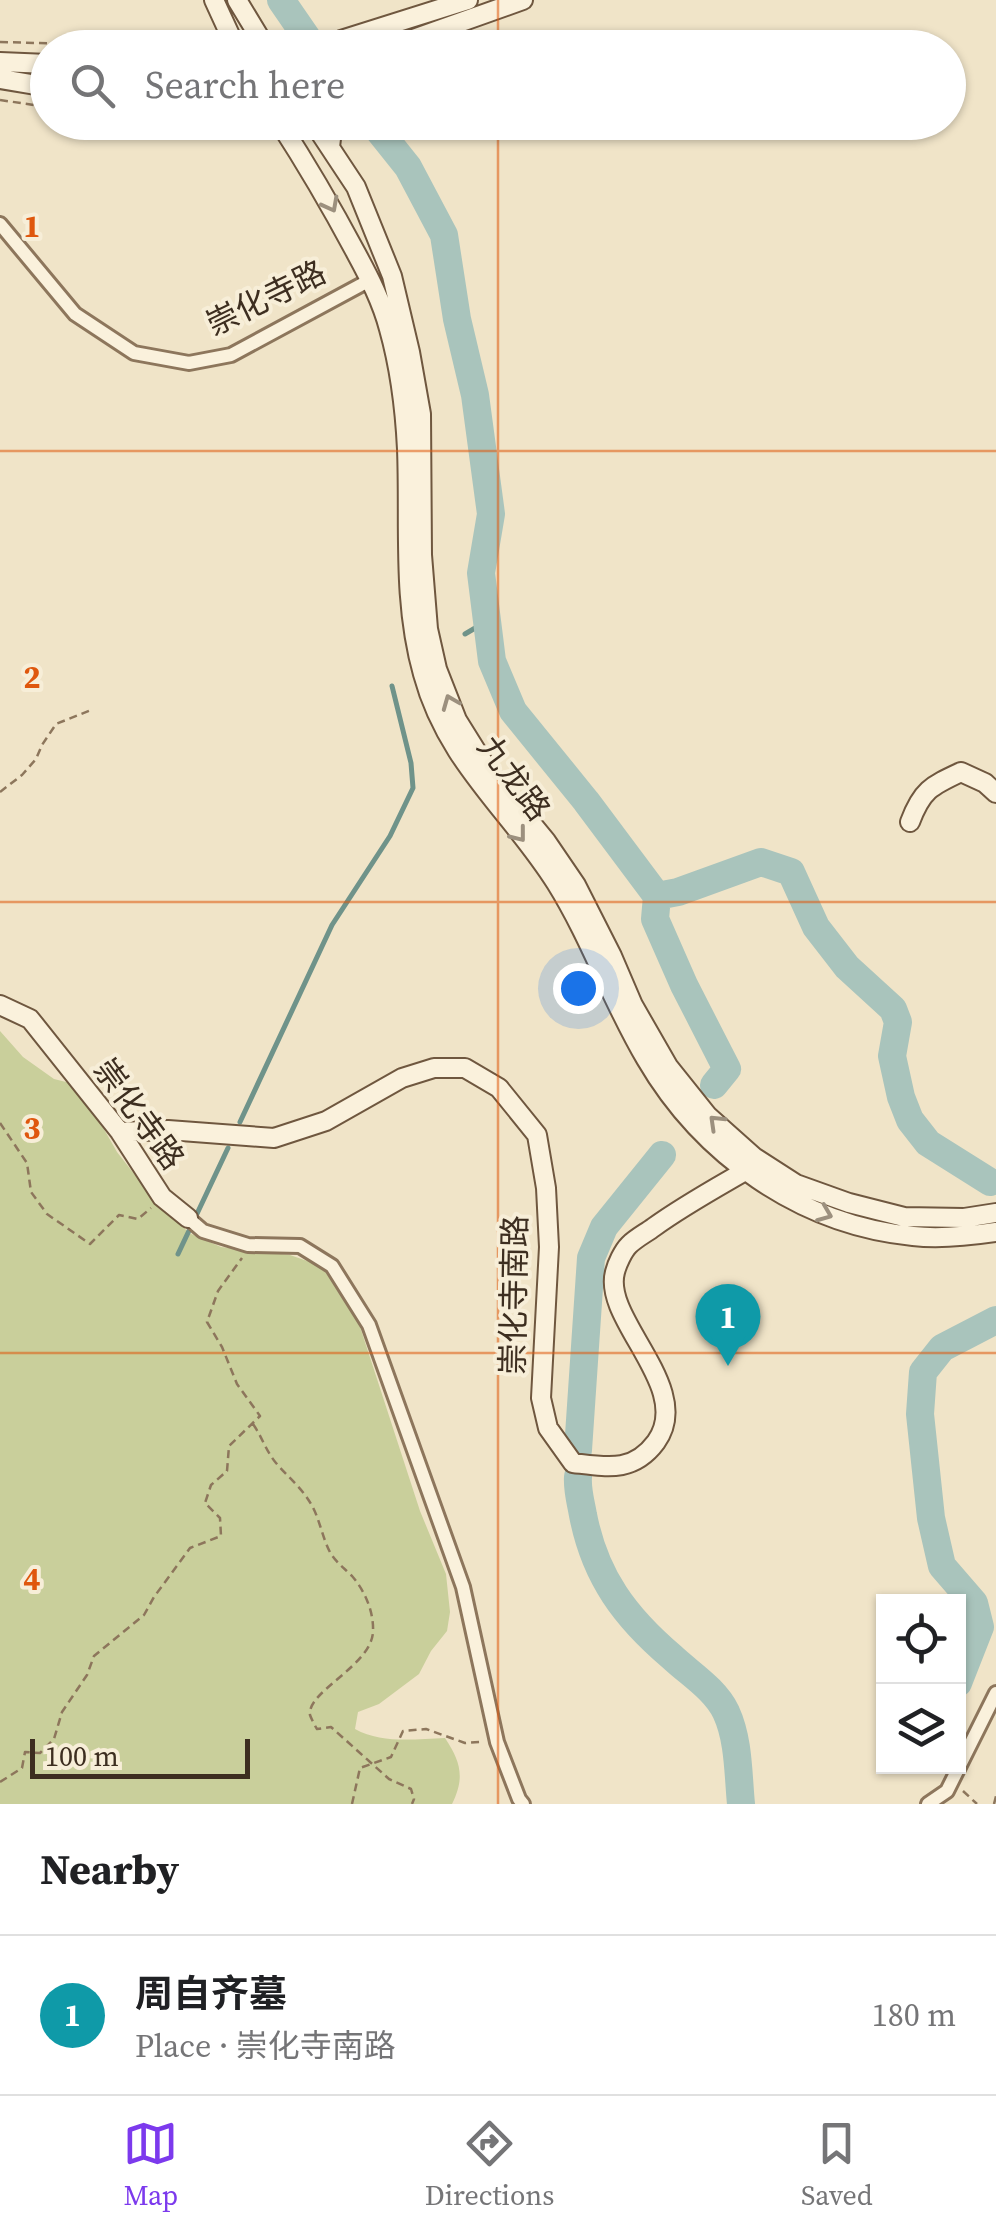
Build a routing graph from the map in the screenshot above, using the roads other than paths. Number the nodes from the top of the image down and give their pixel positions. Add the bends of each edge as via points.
1 (214, 0) edge
2 (237, 0) edge
3 (468, 0) edge
4 (522, 0) edge
5 (228, 30) edge
6 (255, 30) edge
7 (373, 30) edge
8 (438, 30) edge
9 (0, 62) edge
10 (30, 63) edge
11 (0, 80) edge
12 (30, 84) edge
13 (290, 140) edge
14 (325, 140) edge
15 (331, 140) edge
16 (330, 148) junction
17 (0, 224) edge
18 (370, 280) junction
19 (996, 793) edge
20 (910, 822) dead end
21 (0, 1005) edge
22 (120, 1132) junction
23 (745, 1171) junction
24 (996, 1213) edge
25 (193, 1222) joint
26 (996, 1232) edge
27 (996, 1693) edge
28 (524, 1804) edge
29 (928, 1804) edge

1 - 5 main road
2 - 6 main road
3 - 7 main road
4 - 8 main road
9 - 10 main road
11 - 12 main road
13 -> 18 main road, 九龙路
14 - 16 main road, 九龙路
15 - 16 main road
24 -> 16 main road, 九龙路 via 904,1217 796,1184 708,1116 668,1066 576,885 490,773 457,720 437,670 422,555 421,414 410,352 392,276 356,187
17 - 18 street, 崇化寺路 via 74,314 134,353 189,363 231,354
18 -> 23 main road, 九龙路 via 402,384 411,622 436,713 474,778 553,878 623,1018 676,1105
19 - 20 main road via 962,772 926,792
21 - 22 main road, 崇化寺路 via 30,1019
22 - 23 main road, 崇化寺南路 via 274,1138 326,1122 402,1078 434,1068 465,1068 499,1088 537,1135 546,1188 542,1398 548,1428 573,1463 614,1468 645,1456 664,1431 665,1406 655,1370 614,1294 614,1273 626,1247
22 - 25 main road, 崇化寺路 via 162,1197
23 -> 26 main road, 九龙路 via 823,1215 865,1228 915,1236
25 - 28 street via 248,1245 300,1246 332,1266 368,1325 463,1587 497,1742
27 - 29 street via 946,1790

